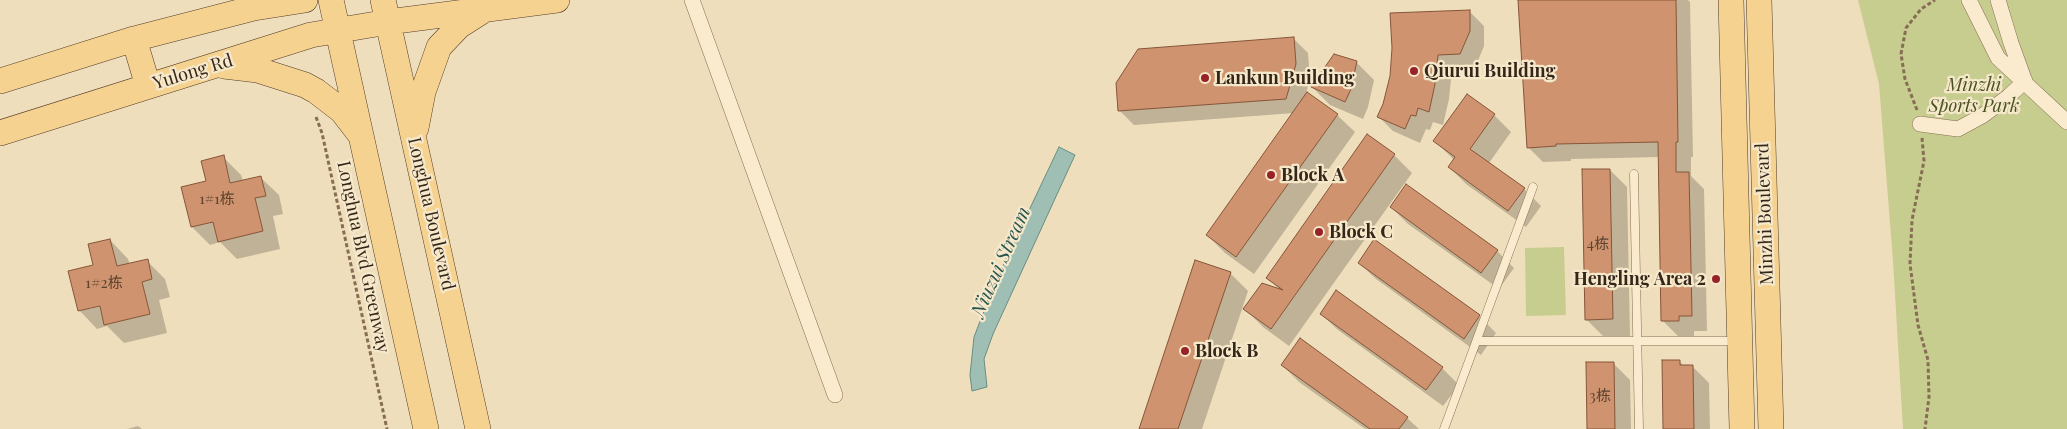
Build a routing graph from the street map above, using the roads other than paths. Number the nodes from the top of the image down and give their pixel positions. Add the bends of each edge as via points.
1 (254, 0) edge
2 (305, 0) edge
3 (331, 0) edge
4 (557, 0) edge
5 (692, 0) edge
6 (1731, 0) edge
7 (1759, 0) edge
8 (1969, 0) edge
9 (1998, 0) edge
10 (486, 8) junction
11 (385, 11) edge
12 (228, 15) junction
13 (338, 30) junction
14 (134, 39) junction
15 (214, 66) junction
16 (0, 81) edge
17 (2025, 81) junction
18 (148, 86) junction
19 (2067, 122) edge
20 (1920, 124) road end
21 (0, 133) edge
22 (362, 137) junction
23 (414, 138) junction
24 (1634, 174) dead end
25 (1533, 187) dead end
26 (1476, 341) junction
27 (1638, 341) junction
28 (1740, 341) junction
29 (835, 395) dead end
30 (426, 429) edge
31 (478, 429) edge
32 (1444, 429) edge
33 (1639, 429) edge
34 (1742, 429) edge
35 (1771, 429) edge

1 - 12 main road
2 - 12 main road
3 - 13 main road
4 - 10 main road, Yulong Rd
5 - 29 street
6 - 28 main road, Minzhi Boulevard
7 - 35 main road, Minzhi Boulevard
8 - 17 street via 1998,58
9 - 17 street
10 - 11 main road, Yulong Rd
10 - 23 main road via 459,26 439,47 423,92
11 - 13 main road, Yulong Rd
11 - 23 main road, Longhua Boulevard
12 - 14 main road
13 - 15 main road, Yulong Rd via 294,40
13 - 22 main road
14 - 16 main road
14 - 18 main road
15 - 18 main road, Yulong Rd
15 - 22 main road via 258,70 305,85 342,111
17 - 19 street
17 - 20 street via 1982,116 1958,128
18 - 21 main road, Yulong Rd
22 - 30 main road
23 - 31 main road, Longhua Boulevard
24 - 27 lane
25 - 26 lane
26 - 27 lane
26 - 32 lane
27 - 28 lane
27 - 33 lane
28 - 34 main road, Minzhi Boulevard

